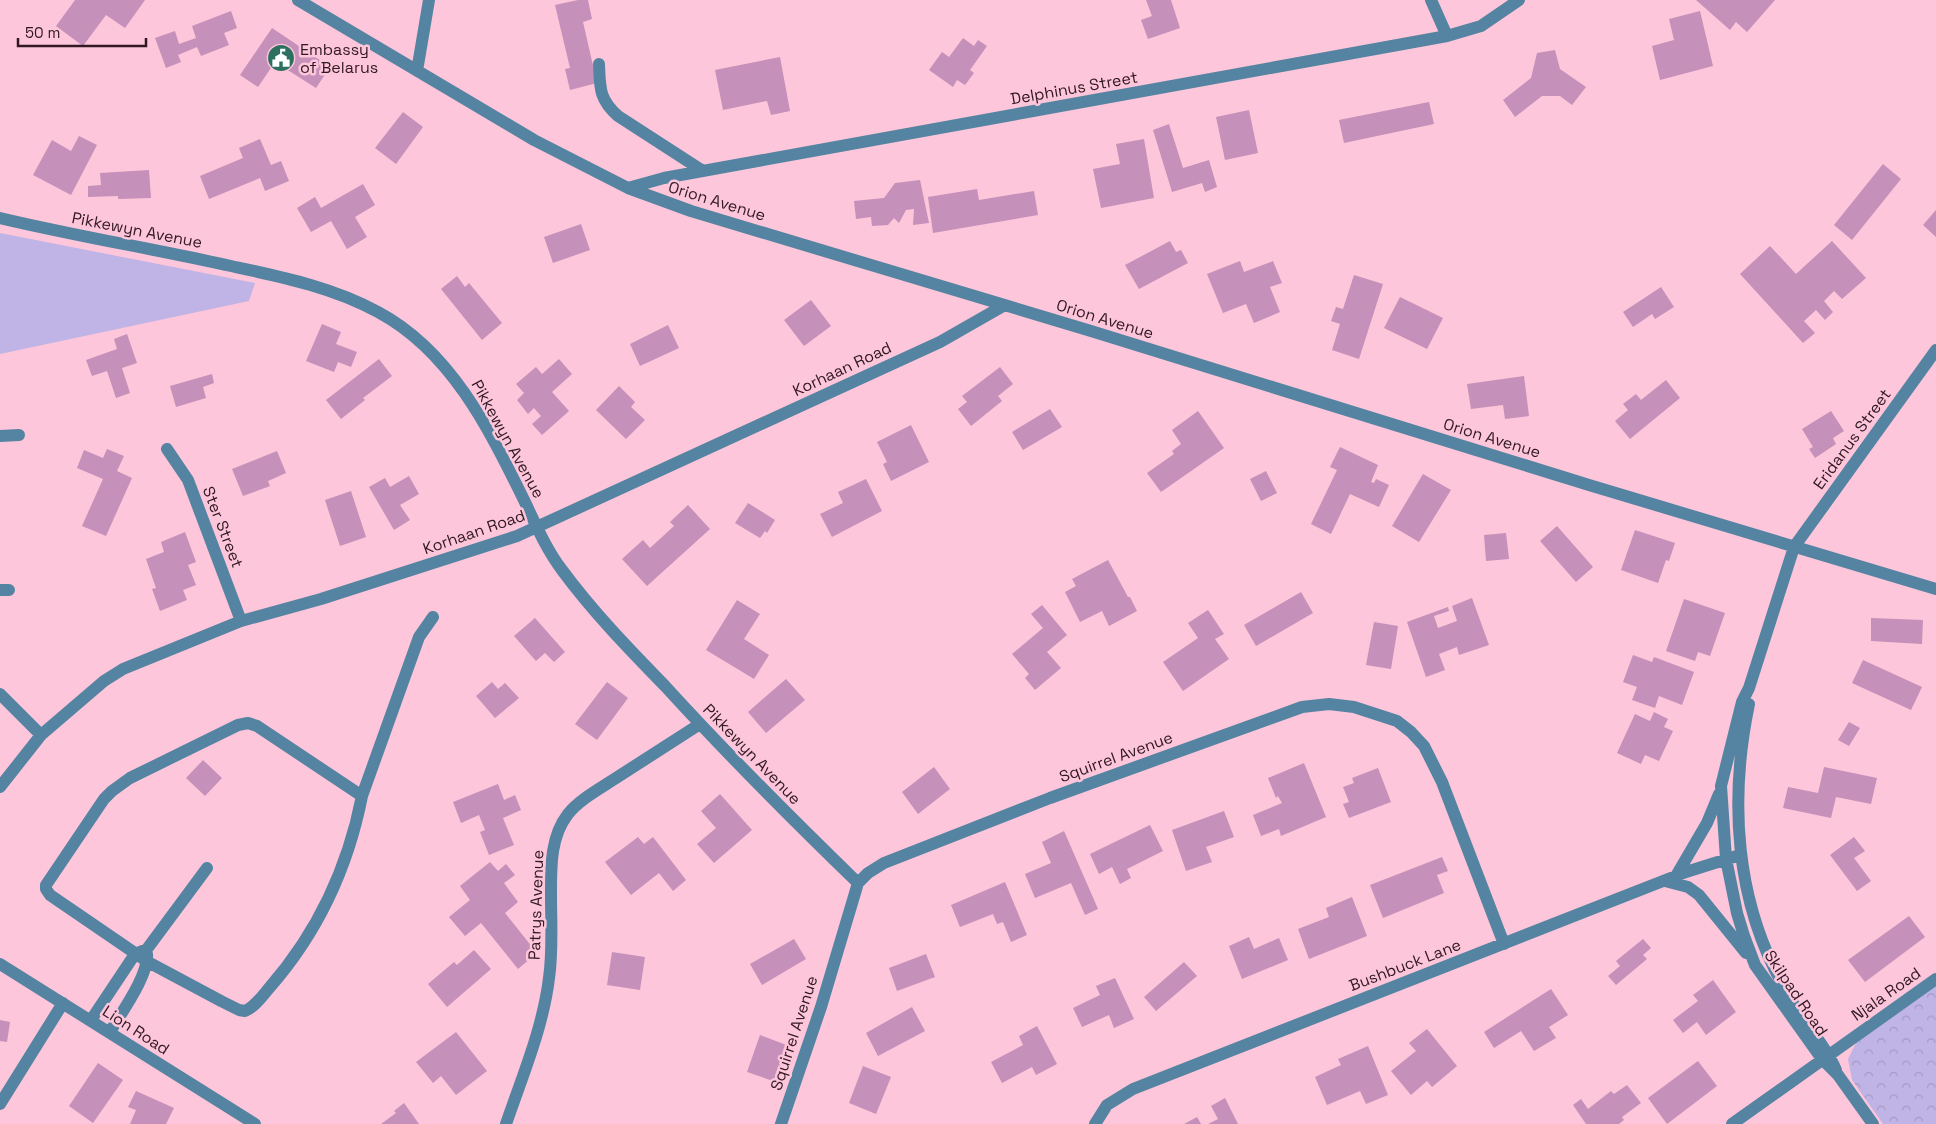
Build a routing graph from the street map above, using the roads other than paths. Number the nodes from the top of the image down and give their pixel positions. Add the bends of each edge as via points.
1 (298, 0) edge
2 (429, 0) edge
3 (1431, 0) edge
4 (1519, 0) edge
5 (1447, 36) junction
6 (599, 64) dead end
7 (417, 71) junction
8 (703, 171) junction
9 (628, 188) junction
10 (0, 218) edge
11 (1004, 306) junction
12 (1936, 350) edge
13 (19, 435) dead end
14 (0, 436) edge
15 (167, 449) dead end
16 (538, 528) junction
17 (1794, 547) junction
18 (1936, 589) edge
19 (433, 617) dead end
20 (241, 621) junction
21 (1749, 688) junction
22 (0, 694) edge
23 (700, 724) junction
24 (41, 735) junction
25 (0, 786) edge
26 (1722, 786) junction
27 (362, 796) junction
28 (1740, 855) junction
29 (1726, 859) junction
30 (207, 868) dead end
31 (1676, 876) junction
32 (1663, 881) junction
33 (858, 884) junction
34 (1504, 944) junction
35 (141, 952) junction
36 (148, 962) junction
37 (0, 964) edge
38 (1755, 965) junction
39 (1936, 979) edge
40 (63, 1003) junction
41 (91, 1020) junction
42 (110, 1032) junction
43 (1826, 1056) junction
44 (0, 1104) edge
45 (255, 1124) edge
46 (506, 1124) edge
47 (781, 1124) edge
48 (1094, 1124) edge
49 (1732, 1124) edge
50 (1873, 1124) edge

1 - 7 street, Orion Avenue
2 - 7 street
3 - 5 street
4 - 5 street, Delphinus Street via 1481,26
5 - 8 street, Delphinus Street
6 - 8 street via 600,87 609,108
7 - 9 street, Orion Avenue via 534,140
8 - 9 street, Delphinus Street
9 - 11 street, Orion Avenue via 691,212
10 - 16 street, Pikkewyn Avenue via 283,276 329,290 379,312 419,342 456,381 492,436
11 - 16 street, Korhaan Road via 940,342
11 - 17 street, Orion Avenue
12 - 17 street, Eridanus Street
13 - 14 street
15 - 20 street, Ster Street via 188,480
16 - 20 street, Korhaan Road via 473,552
16 - 23 street, Pikkewyn Avenue via 560,568 587,601
17 - 18 street, Orion Avenue
17 - 21 street, Skilpad Road
19 - 27 street via 419,637
20 - 24 street, Korhaan Road via 123,668
21 - 26 street, Skilpad Road via 1738,716
21 - 28 street, Skilpad Road via 1740,754
22 - 24 street
23 - 33 street, Pikkewyn Avenue
23 - 46 street, Patrys Avenue via 599,789 572,810 563,822 551,862 551,953 544,1011
24 - 25 street, Korhaan Road
26 - 29 street, Skilpad Road
26 - 31 street via 1707,823
27 - 35 street via 258,726 248,724 238,725 119,785 104,799 46,889 50,895
27 - 36 street via 348,855 323,911 289,964 250,1009 239,1010
28 - 29 street, Bushbuck Lane
28 - 43 street, Skilpad Road via 1752,912 1770,958
29 - 31 street, Bushbuck Lane
29 - 38 street, Skilpad Road via 1739,921
30 - 35 street
31 - 32 street, Bushbuck Lane
32 - 34 street, Bushbuck Lane
32 - 38 street via 1678,883 1699,895
33 - 34 street, Squirrel Avenue via 884,863 1050,798 1302,707 1329,704 1354,708 1397,722 1424,746 1442,782
33 - 47 street, Squirrel Avenue
34 - 48 street, Bushbuck Lane via 1133,1088 1107,1105
35 - 36 street
35 - 41 street
36 - 42 street via 132,997
37 - 40 street, Lion Road
38 - 43 street, Skilpad Road
39 - 43 street, Njala Road
40 - 41 street, Lion Road
40 - 44 street
41 - 42 street, Lion Road
42 - 45 street, Lion Road
43 - 49 street, Njala Road
43 - 50 street, Skilpad Road

